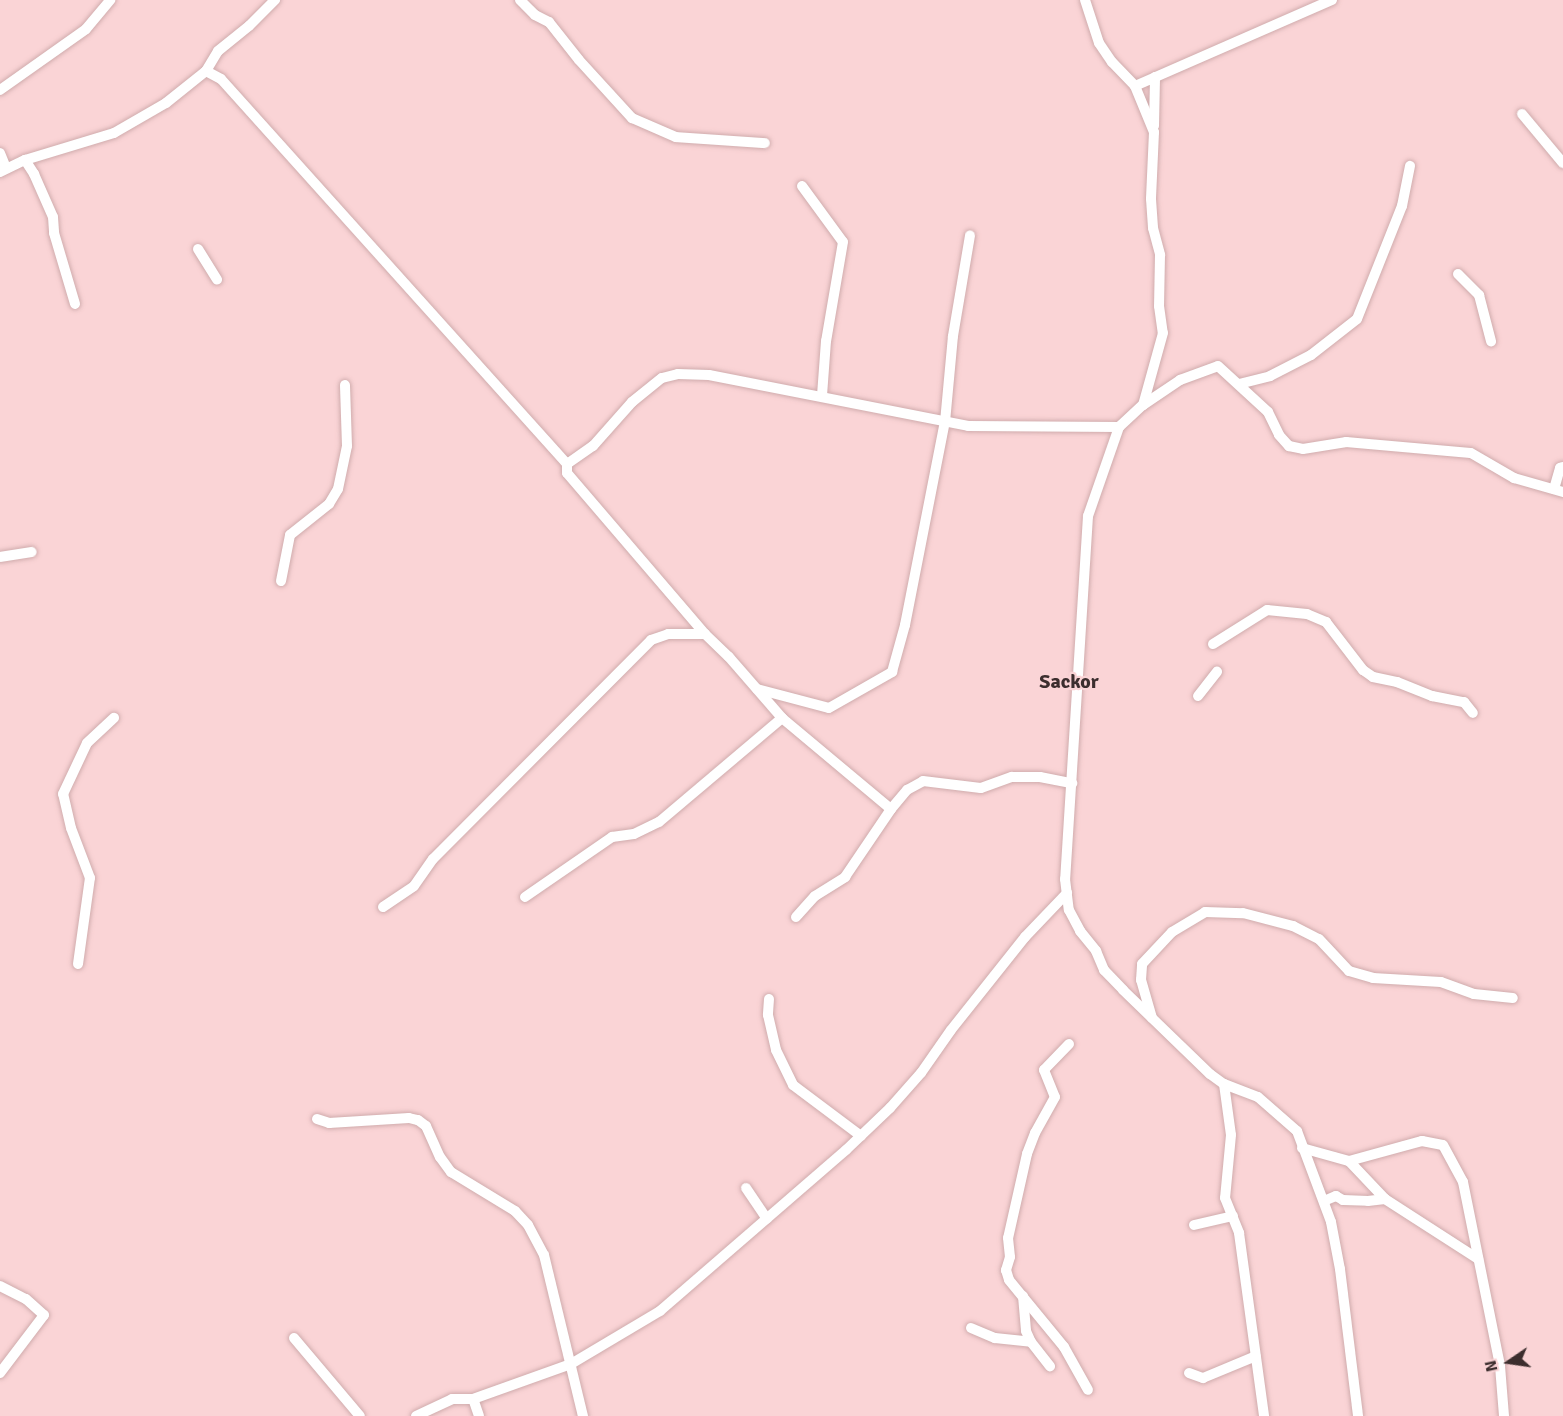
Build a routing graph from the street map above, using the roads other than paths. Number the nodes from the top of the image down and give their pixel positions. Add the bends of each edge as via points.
1 (110, 0) edge
2 (274, 0) edge
3 (520, 0) edge
4 (1085, 0) edge
5 (1332, 0) edge
6 (206, 70) junction
7 (1155, 77) junction
8 (1135, 86) junction
9 (0, 90) edge
10 (1522, 114) dead end
11 (1154, 132) junction
12 (765, 143) dead end
13 (0, 153) edge
14 (25, 160) junction
15 (1563, 163) edge
16 (1410, 166) dead end
17 (3, 170) edge
18 (802, 186) dead end
19 (970, 235) dead end
20 (198, 249) dead end
21 (1458, 274) dead end
22 (218, 280) dead end
23 (75, 304) dead end
24 (1491, 341) dead end
25 (1239, 384) junction
26 (345, 385) dead end
27 (822, 396) junction
28 (1143, 405) junction
29 (945, 422) junction
30 (1119, 427) junction
31 (567, 464) junction
32 (1563, 467) edge
33 (1558, 490) edge
34 (32, 552) dead end
35 (0, 557) edge
36 (281, 581) dead end
37 (705, 634) junction
38 (1213, 644) dead end
39 (1217, 672) dead end
40 (757, 689) junction
41 (1198, 696) dead end
42 (1473, 714) dead end
43 (114, 718) dead end
44 (782, 718) junction
45 (1072, 783) junction
46 (891, 809) junction
47 (1067, 893) junction
48 (525, 897) dead end
49 (383, 907) dead end
50 (796, 917) dead end
51 (78, 964) dead end
52 (1513, 998) dead end
53 (769, 999) dead end
54 (1152, 1018) junction
55 (1069, 1044) dead end
56 (1224, 1084) junction
57 (317, 1119) dead end
58 (861, 1136) junction
59 (1302, 1148) junction
60 (1326, 1155) junction
61 (1349, 1161) junction
62 (1309, 1162) junction
63 (746, 1188) dead end
64 (1385, 1198) junction
65 (1324, 1201) junction
66 (1233, 1216) junction
67 (767, 1219) junction
68 (1194, 1225) dead end
69 (1478, 1259) junction
70 (0, 1286) edge
71 (1023, 1296) junction
72 (971, 1328) dead end
73 (294, 1338) dead end
74 (1031, 1342) junction
75 (1256, 1356) junction
76 (571, 1364) junction
77 (1050, 1366) dead end
78 (0, 1373) edge
79 (1189, 1373) dead end
80 (1088, 1390) dead end
81 (473, 1399) junction
82 (360, 1416) edge
83 (416, 1416) edge
84 (479, 1416) edge
85 (583, 1416) edge
86 (1264, 1416) edge
87 (1358, 1416) edge
88 (1504, 1416) edge

1 - 9 street via 86,29
2 - 6 street via 218,51
3 - 12 street via 549,22 632,118 676,137
4 - 8 street via 1099,43
5 - 7 street
6 - 14 street via 166,103 114,133
6 - 31 street via 221,79 404,289
7 - 8 street
7 - 11 street
8 - 11 street
10 - 15 street
11 - 28 street via 1151,199 1160,255 1163,333
13 - 17 street
14 - 17 street
14 - 23 street via 53,217
16 - 25 street via 1402,206 1357,319 1311,354 1270,376
18 - 27 street via 843,242 826,341
19 - 29 street via 953,336
20 - 22 street
21 - 24 street via 1479,295
25 - 28 street via 1218,366 1180,380
25 - 33 street via 1268,412 1286,444 1297,449 1346,442 1471,453 1515,478
26 - 36 street via 347,446 338,489 329,504 290,535
27 - 29 street
27 - 31 street via 709,375 662,378 632,402 593,446
28 - 30 street
29 - 30 street via 968,426
29 - 40 street via 892,672 829,708
30 - 45 street via 1088,516
31 - 37 street via 567,473
32 - 33 street
34 - 35 street
37 - 40 street
37 - 49 street via 668,634 651,640 434,859 414,886
38 - 42 street via 1267,610 1307,614 1326,622 1372,677 1464,702
39 - 41 street
40 - 44 street
43 - 51 street via 87,743 63,794 70,828 90,878
44 - 46 street
44 - 48 street via 659,822 634,834 612,837
45 - 46 street via 1012,777 981,789 923,781 907,790
45 - 47 street
46 - 50 street via 845,877 815,896
47 - 54 street via 1069,910 1104,970
47 - 58 street via 1025,937 921,1073
52 - 54 street via 1474,994 1441,982 1373,978 1349,971 1319,939 1293,926 1243,913 1205,912 1172,932 1142,964 1141,981
53 - 58 street via 768,1015 776,1050 793,1084
54 - 56 street
55 - 71 street via 1044,1070 1055,1097 1027,1154 1008,1238 1010,1257 1006,1270
56 - 59 street via 1258,1097 1285,1118 1297,1131
56 - 66 street via 1231,1135 1225,1198
57 - 76 street via 329,1123 418,1120 426,1126 451,1173 515,1211 528,1224 544,1255
58 - 67 street
59 - 60 street
59 - 62 street
60 - 61 street
60 - 62 street
61 - 64 street
61 - 69 street via 1422,1141 1443,1145 1463,1182
62 - 65 street
63 - 67 street
64 - 65 street via 1368,1201 1335,1196
64 - 69 street
65 - 87 street via 1340,1269
66 - 68 street
66 - 75 street via 1239,1233
67 - 76 street via 660,1311
69 - 88 street via 1500,1366
70 - 78 street via 26,1299 44,1315
71 - 74 street via 1026,1331
71 - 80 street via 1064,1347
72 - 74 street via 995,1338
73 - 82 street
74 - 77 street
75 - 79 street via 1203,1378
75 - 86 street
76 - 81 street
76 - 85 street
81 - 83 street via 452,1399
81 - 84 street

